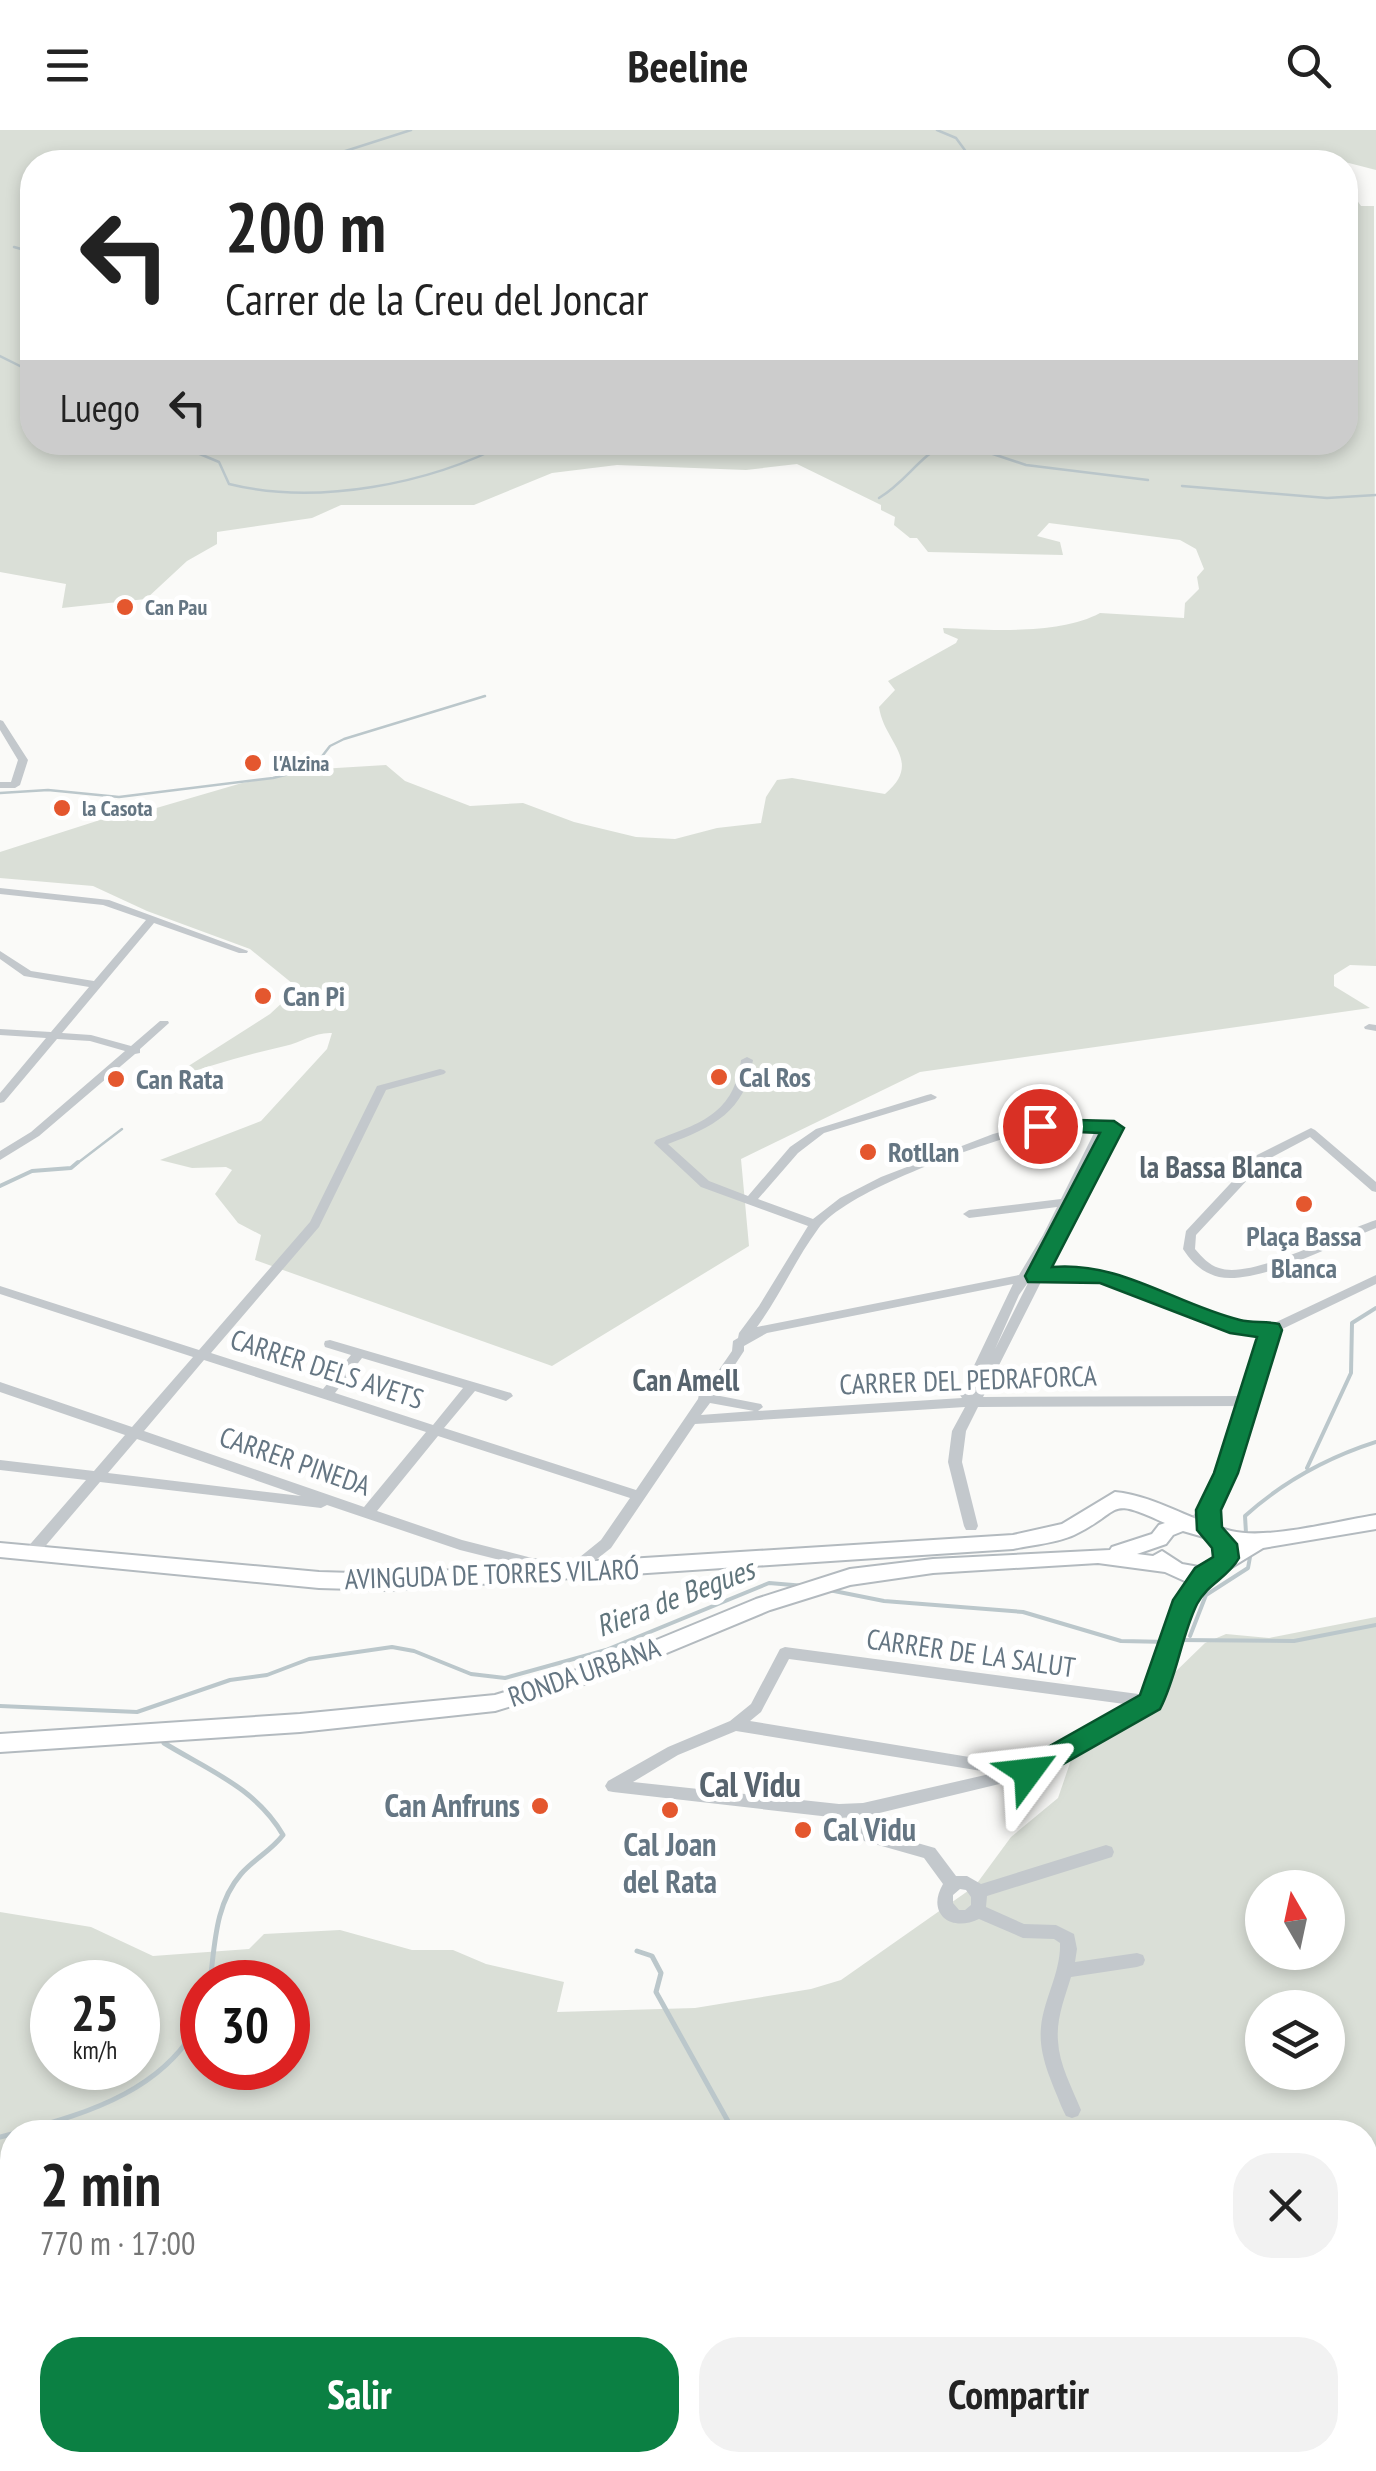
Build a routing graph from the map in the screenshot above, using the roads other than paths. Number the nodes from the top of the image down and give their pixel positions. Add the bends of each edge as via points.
1 (0, 723) edge
2 (0, 785) edge
3 (0, 892) edge
4 (152, 919) junction
5 (243, 951) dead end
6 (0, 954) edge
7 (97, 985) junction
8 (164, 1023) dead end
9 (0, 1032) edge
10 (51, 1037) junction
11 (136, 1051) junction
12 (747, 1060) dead end
13 (440, 1072) dead end
14 (931, 1097) dead end
15 (0, 1100) edge
16 (0, 1156) edge
17 (1376, 1188) edge
18 (750, 1202) junction
19 (1071, 1202) junction
20 (968, 1214) dead end
21 (815, 1224) junction
22 (1376, 1224) edge
23 (1030, 1278) junction
24 (1376, 1279) edge
25 (0, 1290) edge
26 (768, 1329) junction
27 (1270, 1330) junction
28 (330, 1344) dead end
29 (742, 1345) junction
30 (359, 1352) junction
31 (202, 1355) junction
32 (472, 1386) junction
33 (0, 1387) edge
34 (326, 1395) junction
35 (506, 1396) dead end
36 (704, 1397) junction
37 (1251, 1397) junction
38 (971, 1400) junction
39 (689, 1420) junction
40 (438, 1431) junction
41 (136, 1432) junction
42 (0, 1466) edge
43 (98, 1476) junction
44 (640, 1496) junction
45 (348, 1506) junction
46 (368, 1512) junction
47 (1376, 1514) edge
48 (1376, 1522) edge
49 (970, 1526) dead end
50 (1191, 1527) junction
51 (1316, 1529) junction
52 (1262, 1541) junction
53 (606, 1544) junction
54 (0, 1550) edge
55 (31, 1553) junction
56 (1098, 1556) junction
57 (1225, 1561) junction
58 (578, 1566) junction
59 (1172, 1567) junction
60 (619, 1569) junction
61 (1204, 1574) junction
62 (1186, 1600) junction
63 (1151, 1702) junction
64 (736, 1725) junction
65 (0, 1743) edge
66 (1028, 1772) junction
67 (863, 1810) junction
68 (1106, 1852) dead end
69 (953, 1885) junction
70 (978, 1892) junction
71 (978, 1912) junction
72 (1137, 1960) dead end
73 (1064, 1972) junction
74 (1072, 2110) dead end

1 - 2 street via 23,760 15,784
3 - 4 street via 105,902
4 - 5 street
4 - 7 street
6 - 7 street via 28,974
7 - 10 street
8 - 11 street
9 - 10 street
10 - 11 street via 91,1038
10 - 15 street
11 - 16 street
12 - 18 street via 739,1094 725,1114 660,1143 705,1184
13 - 31 street via 381,1088 315,1224
14 - 18 street via 820,1130
17 - 22 street via 1311,1132 1261,1158 1190,1234 1189,1249 1218,1272 1246,1273
18 - 21 street
19 - 20 street
19 - 21 street via 1107,1127 1040,1126 998,1136 885,1180
19 - 23 street
21 - 26 street via 764,1311
23 - 26 street
23 - 27 street via 1104,1276 1238,1328
23 - 38 street
24 - 27 street
25 - 31 street, CARRER DELS AVETS
26 - 29 street
26 - 29 street
27 - 37 street
28 - 30 street
29 - 36 street
30 - 32 street
30 - 34 street
31 - 34 street, CARRER DELS AVETS
31 - 41 street
32 - 35 street
32 - 40 street
33 - 41 street, CARRER PINEDA
34 - 40 street, CARRER DELS AVETS
36 - 38 street, CARRER DEL PEDRAFORCA via 747,1408
36 - 39 street
37 - 38 street, CARRER DEL PEDRAFORCA
37 - 50 street via 1226,1473
38 - 39 street, CARRER DEL PEDRAFORCA
38 - 49 street via 955,1462
39 - 44 street
40 - 44 street, CARRER DELS AVETS
40 - 46 street
41 - 43 street
41 - 45 street, CARRER PINEDA
42 - 43 street
43 - 45 street
43 - 55 street
44 - 53 street
45 - 46 street, CARRER PINEDA
46 - 58 street, CARRER PINEDA via 508,1558
47 - 51 main road
48 - 51 main road, RONDA URBANA
50 - 52 main road, RONDA URBANA
50 - 56 main road, RONDA URBANA
50 - 57 main road via 1226,1547
50 - 59 main road via 1160,1554
50 - 60 main road, AVINGUDA DE TORRES VILARÓ via 1136,1501 1114,1499 1066,1530 1013,1542
51 - 52 main road, RONDA URBANA
52 - 57 main road, RONDA URBANA
53 - 58 street
53 - 60 street via 607,1559
54 - 55 main road, AVINGUDA DE TORRES VILARÓ
55 - 60 main road, AVINGUDA DE TORRES VILARÓ via 388,1582
56 - 59 main road, RONDA URBANA
56 - 65 main road, RONDA URBANA via 920,1568 832,1582 610,1668 496,1703 300,1724
57 - 61 main road, RONDA URBANA
58 - 60 street, CARRER PINEDA
59 - 61 main road, RONDA URBANA
59 - 62 street
61 - 62 street
62 - 63 street
63 - 64 street, CARRER DE LA SALUT via 785,1653 756,1708
63 - 66 street
64 - 66 street
64 - 67 street via 613,1786
66 - 67 street
67 - 69 street via 862,1827 870,1836 928,1853
68 - 70 street
69 - 70 street
69 - 71 street via 943,1896 948,1910 968,1917
70 - 71 street
71 - 73 street via 1023,1931 1065,1936 1071,1949
72 - 73 street
73 - 74 street via 1049,2040

